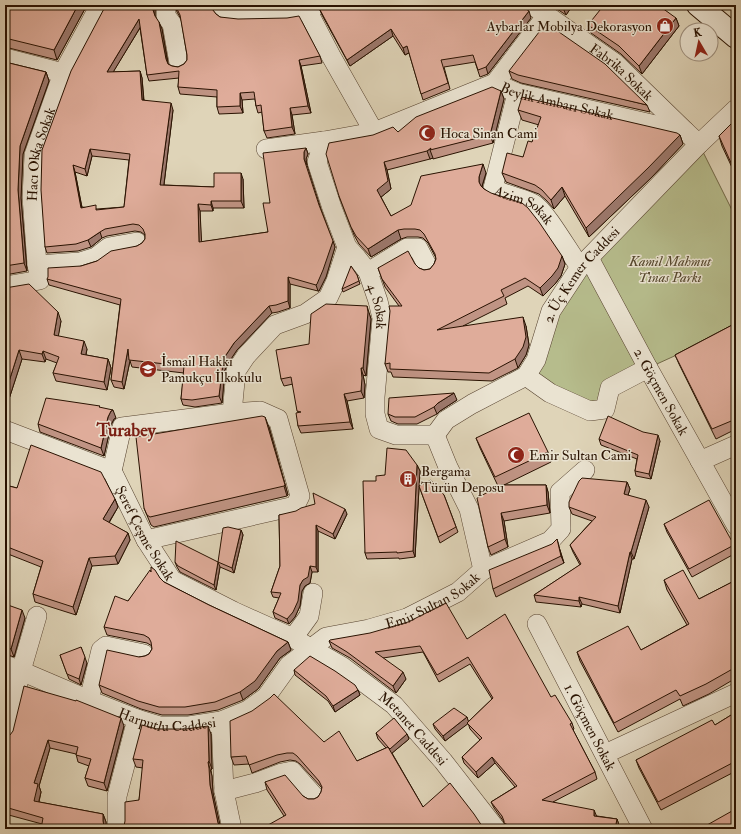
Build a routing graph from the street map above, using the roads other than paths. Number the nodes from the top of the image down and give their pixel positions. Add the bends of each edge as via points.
1 (100, 5) edge
2 (166, 5) edge
3 (220, 5) edge
4 (698, 5) edge
5 (310, 7) edge
6 (540, 10) edge
7 (736, 37) edge
8 (5, 58) edge
9 (179, 63) dead end
10 (63, 73) junction
11 (495, 83) junction
12 (517, 93) junction
13 (736, 109) edge
14 (374, 132) junction
15 (692, 138) junction
16 (324, 141) junction
17 (266, 149) dead end
18 (137, 242) dead end
19 (347, 247) junction
20 (584, 263) junction
21 (37, 265) junction
22 (428, 267) dead end
23 (368, 272) junction
24 (5, 286) edge
25 (648, 368) junction
26 (526, 376) junction
27 (232, 413) junction
28 (5, 430) edge
29 (435, 435) junction
30 (736, 445) edge
31 (700, 462) junction
32 (585, 470) dead end
33 (112, 471) junction
34 (736, 525) edge
35 (146, 540) junction
36 (483, 570) junction
37 (313, 593) dead end
38 (37, 616) dead end
39 (537, 624) dead end
40 (293, 638) junction
41 (311, 648) junction
42 (144, 654) dead end
43 (13, 668) edge
44 (736, 693) edge
45 (89, 700) junction
46 (137, 719) junction
47 (221, 721) junction
48 (5, 736) edge
49 (605, 754) junction
50 (224, 791) junction
51 (314, 796) dead end
52 (117, 829) edge
53 (232, 829) edge
54 (496, 829) edge
55 (644, 829) edge

1 - 10 street, Hacı Okka Sokak
2 - 9 street via 166,16 172,24
3 - 5 street via 227,14 240,15 290,14
4 - 7 main road
5 - 14 street via 331,56
6 - 11 street
6 - 15 street, Fabrika Sokak via 614,63
8 - 10 street
10 - 21 street, Hacı Okka Sokak via 34,155 32,197
11 - 12 street, Beylik Ambarı Sokak
11 - 14 street, Beylik Ambarı Sokak
12 - 15 street, Beylik Ambarı Sokak
12 - 20 street, Azim Sokak via 493,188 535,204
13 - 15 street, 2. Üç Kemer Caddesi
14 - 16 street, Beylik Ambarı Sokak
15 - 20 street, 2. Üç Kemer Caddesi
16 - 17 street, Beylik Ambarı Sokak
16 - 19 street, 4. Sokak via 318,162
18 - 21 street via 109,247 96,257 80,262
19 - 23 street, 4. Sokak
19 - 27 street via 328,298 305,314 275,326 236,370
20 - 25 street, 2. Göçmen Sokak
20 - 26 street, 2. Üç Kemer Caddesi via 551,311 536,360
21 - 24 street, Hacı Okka Sokak via 40,280
22 - 23 street via 418,248 407,248
23 - 29 street, 4. Sokak via 382,318 375,397 375,414 379,429 396,435
25 - 26 street via 610,388 605,408 590,411 550,393
25 - 31 street, 2. Göçmen Sokak
26 - 29 street via 446,420
27 - 33 street via 122,427
27 - 35 street via 260,411 278,419 300,496 295,506
28 - 33 street, Şeref Çeşme Sokak
29 - 36 street, Emir Sultan Sokak via 469,509
30 - 31 street
31 - 34 street, 2. Göçmen Sokak
32 - 36 street via 560,492 561,529 550,541
33 - 35 street, Şeref Çeşme Sokak
35 - 40 street, Şeref Çeşme Sokak via 172,580
36 - 41 street, Emir Sultan Sokak via 458,592 407,618 370,629 326,636
37 - 40 street via 308,616
38 - 43 street
39 - 49 street, 1. Göçmen Sokak
40 - 41 street, Şeref Çeşme Sokak
41 - 47 street, Harputlu Caddesi via 289,665 266,697 248,710
41 - 54 street, Metanet Caddesi via 343,667 394,705 443,761
42 - 45 street via 106,646 101,650
43 - 45 street, Harputlu Caddesi
43 - 48 street
44 - 49 street
45 - 46 street, Harputlu Caddesi
46 - 47 street, Harputlu Caddesi via 160,726 189,726
46 - 52 street via 117,796
47 - 50 street
49 - 55 street, 1. Göçmen Sokak
50 - 51 street via 292,771
50 - 53 street

